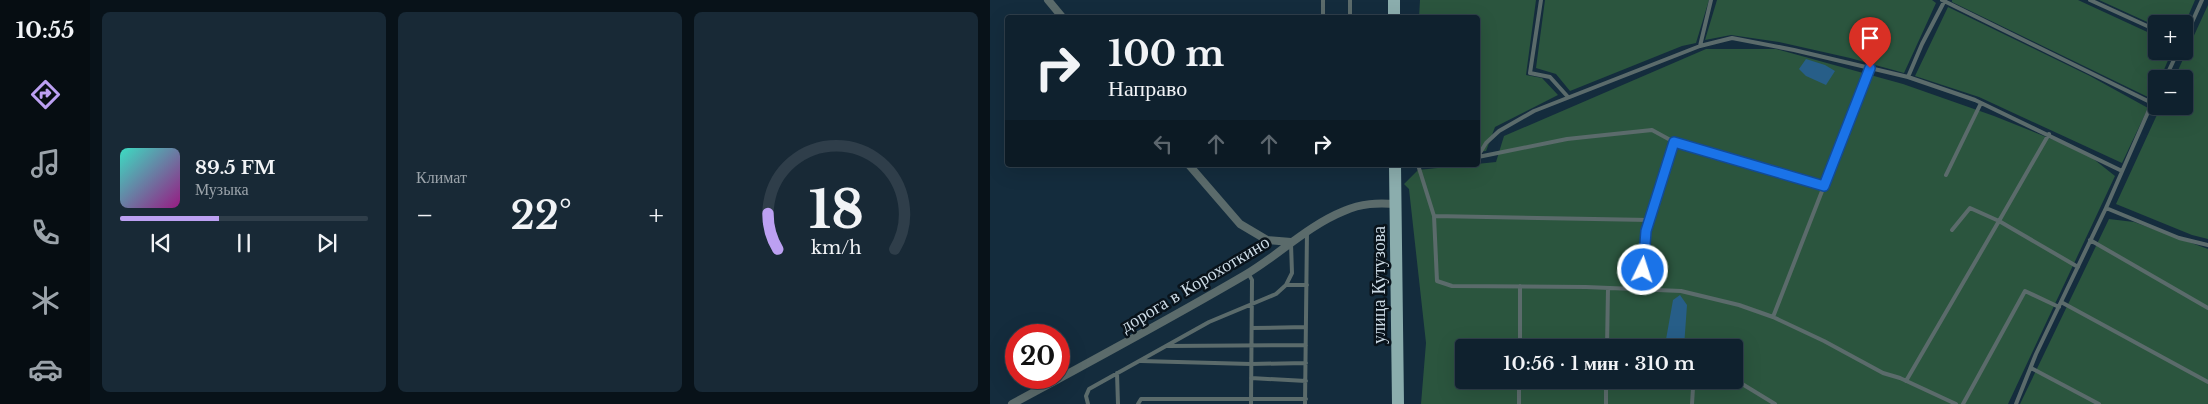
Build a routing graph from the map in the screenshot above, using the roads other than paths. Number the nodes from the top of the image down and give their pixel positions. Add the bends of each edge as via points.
1 (1048, 0) edge
2 (1323, 0) edge
3 (1350, 0) edge
4 (1394, 0) edge
5 (1540, 0) edge
6 (1711, 0) edge
7 (1944, 0) edge
8 (2090, 0) edge
9 (2202, 0) edge
10 (1060, 15) edge
11 (1322, 15) edge
12 (1350, 15) edge
13 (1394, 15) edge
14 (2193, 20) edge
15 (2148, 26) edge
16 (1700, 46) junction
17 (1870, 68) junction
18 (1908, 77) junction
19 (1568, 97) junction
20 (2148, 101) edge
21 (1981, 103) junction
22 (2148, 112) edge
23 (2049, 134) junction
24 (1674, 142) junction
25 (1480, 153) edge
26 (1480, 156) edge
27 (1191, 167) edge
28 (1396, 167) edge
29 (1419, 167) edge
30 (2122, 171) junction
31 (1946, 175) dead end
32 (1824, 186) junction
33 (1396, 204) junction
34 (2106, 208) junction
35 (1434, 216) junction
36 (1650, 220) junction
37 (1999, 221) junction
38 (1952, 230) dead end
39 (1307, 231) junction
40 (2090, 240) junction
41 (1291, 242) junction
42 (2208, 245) edge
43 (2078, 267) junction
44 (1248, 273) junction
45 (1307, 284) junction
46 (1286, 285) junction
47 (1520, 286) junction
48 (1608, 288) junction
49 (1642, 290) junction
50 (2061, 302) junction
51 (1252, 303) junction
52 (2059, 307) junction
53 (2208, 308) edge
54 (1773, 317) junction
55 (1306, 327) junction
56 (1252, 328) junction
57 (1520, 339) edge
58 (1607, 339) edge
59 (1306, 345) junction
60 (1166, 346) junction
61 (1251, 347) junction
62 (1138, 361) junction
63 (1306, 363) junction
64 (1251, 364) junction
65 (2032, 368) junction
66 (1117, 373) junction
67 (1251, 378) junction
68 (1306, 380) junction
69 (1906, 381) junction
70 (2208, 382) edge
71 (1743, 384) edge
72 (1520, 389) edge
73 (1606, 389) edge
74 (1693, 389) edge
75 (1251, 402) edge
76 (1306, 402) edge
77 (1012, 404) edge
78 (1088, 404) edge
79 (1118, 404) edge
80 (1138, 404) edge
81 (1398, 404) edge
82 (1519, 404) edge
83 (1606, 404) edge
84 (1692, 404) edge
85 (1775, 404) edge
86 (1956, 404) edge
87 (1963, 404) edge
88 (2016, 404) edge
89 (2099, 404) edge

1 - 10 street
2 - 11 lane
3 - 12 lane
4 - 13 main road
5 - 19 lane via 1530,73 1550,77
6 - 16 lane
7 - 18 lane
7 - 20 lane
8 - 15 lane
9 - 14 lane
16 - 17 lane via 1732,38
16 - 19 lane
17 - 18 lane
17 - 32 lane
18 - 21 lane
19 - 25 lane via 1499,131
21 - 23 lane
21 - 31 lane
22 - 30 lane
23 - 30 lane
23 - 37 lane
24 - 26 lane via 1652,130 1567,139
24 - 32 lane
24 - 36 lane
27 - 41 street via 1240,224 1267,240
28 - 33 main road, улица Кутузова
29 - 35 lane
30 - 34 lane
32 - 54 lane
33 - 39 street, дорога в Корохоткино via 1366,203 1343,211
33 - 81 main road, улица Кутузова
34 - 40 lane
34 - 42 lane via 2179,238
35 - 36 lane
35 - 47 lane via 1436,282 1452,286
36 - 49 lane via 1646,231
37 - 38 lane via 1970,208
37 - 43 lane
37 - 69 lane
39 - 41 street, дорога в Корохоткино
39 - 45 lane
40 - 43 lane
40 - 53 lane
41 - 44 street, дорога в Корохоткино
41 - 46 lane via 1292,273
43 - 50 lane
44 - 51 lane via 1252,280
44 - 77 street, дорога в Корохоткино
45 - 46 lane
45 - 55 lane
46 - 51 lane via 1276,294
47 - 48 lane
47 - 57 lane
48 - 49 lane
48 - 58 lane
49 - 54 lane via 1681,291
50 - 52 lane
50 - 70 lane
51 - 56 lane
51 - 60 lane
52 - 65 lane
52 - 87 lane via 2026,291
54 - 69 lane via 1883,373
55 - 56 lane
55 - 59 lane
56 - 61 lane
59 - 61 lane
59 - 63 lane
60 - 61 lane
60 - 62 lane
61 - 64 lane
62 - 64 lane
62 - 66 lane
63 - 64 lane
63 - 68 lane
64 - 67 lane
65 - 88 lane
65 - 89 lane
66 - 78 lane via 1089,389 1086,396
66 - 79 lane
67 - 68 lane
67 - 75 lane
68 - 76 lane
69 - 86 lane
71 - 85 lane
72 - 82 lane
73 - 83 lane
74 - 84 lane
75 - 76 lane
75 - 80 lane via 1141,399

